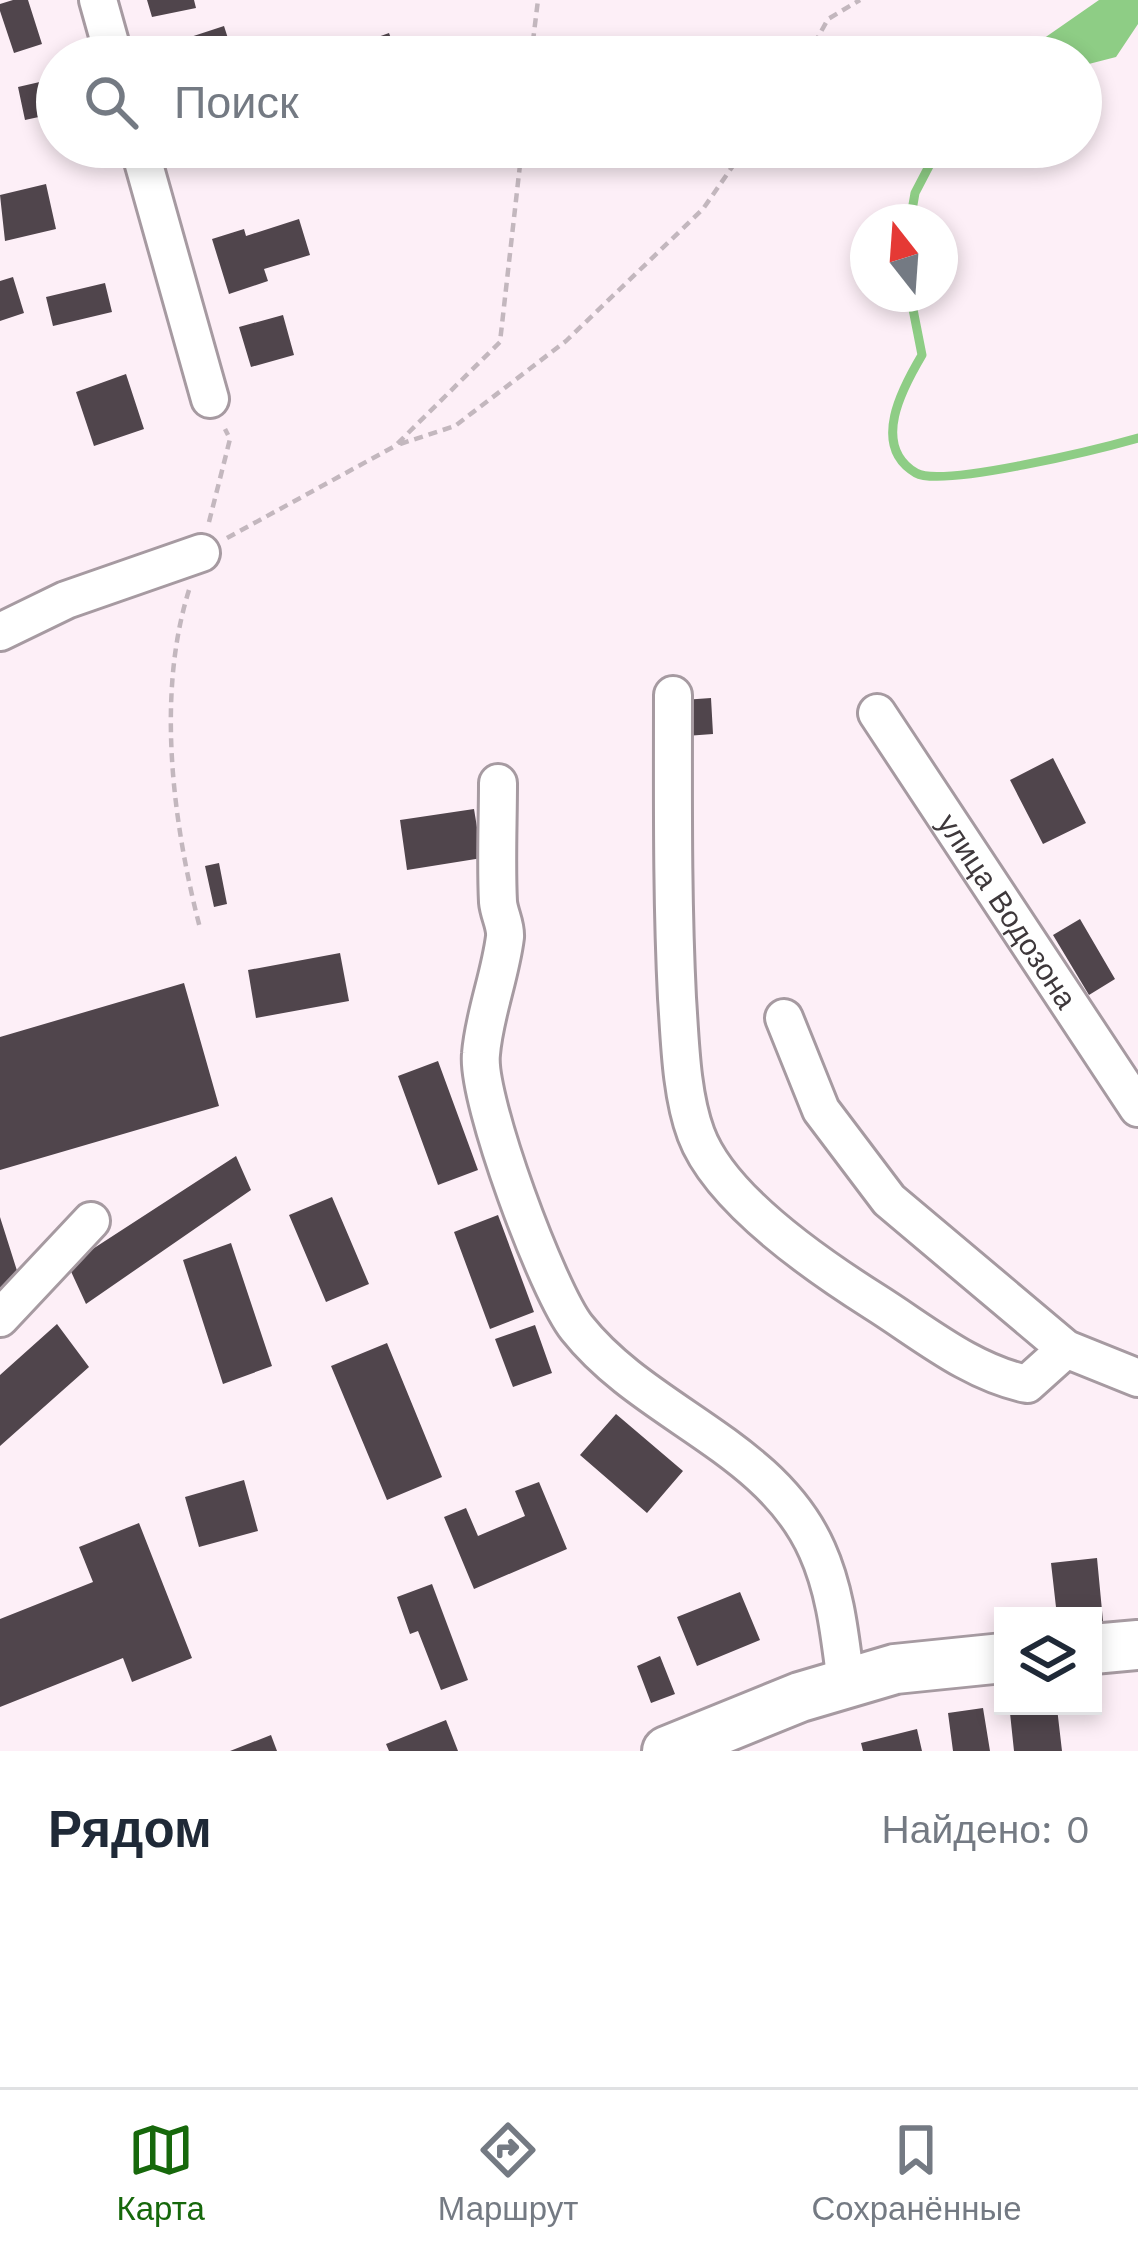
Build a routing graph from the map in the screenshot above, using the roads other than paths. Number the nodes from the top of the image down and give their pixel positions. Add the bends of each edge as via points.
1 (98, 0) edge
2 (108, 36) edge
3 (146, 168) edge
4 (210, 399) road end
5 (201, 553) road end
6 (0, 632) edge
7 (673, 695) dead end
8 (878, 713) dead end
9 (498, 783) dead end
10 (784, 1018) dead end
11 (1138, 1108) edge
12 (91, 1221) dead end
13 (0, 1318) edge
14 (1066, 1349) junction
15 (1138, 1378) edge
16 (1138, 1645) edge
17 (1102, 1648) edge
18 (994, 1659) edge
19 (846, 1684) junction
20 (667, 1751) edge

1 - 2 street
3 - 4 street
5 - 6 street
7 - 14 street via 680,1042 706,1151 753,1209 838,1279 991,1376 1027,1384
8 - 11 street, улица Водозона
9 - 19 street via 498,908 506,932 480,1058 490,1116 554,1287 577,1328 644,1391 747,1462 788,1504 816,1548 834,1601
10 - 14 street via 821,1110 889,1200
12 - 13 street
14 - 15 street
16 - 17 main road
18 - 19 main road via 895,1669
19 - 20 main road

